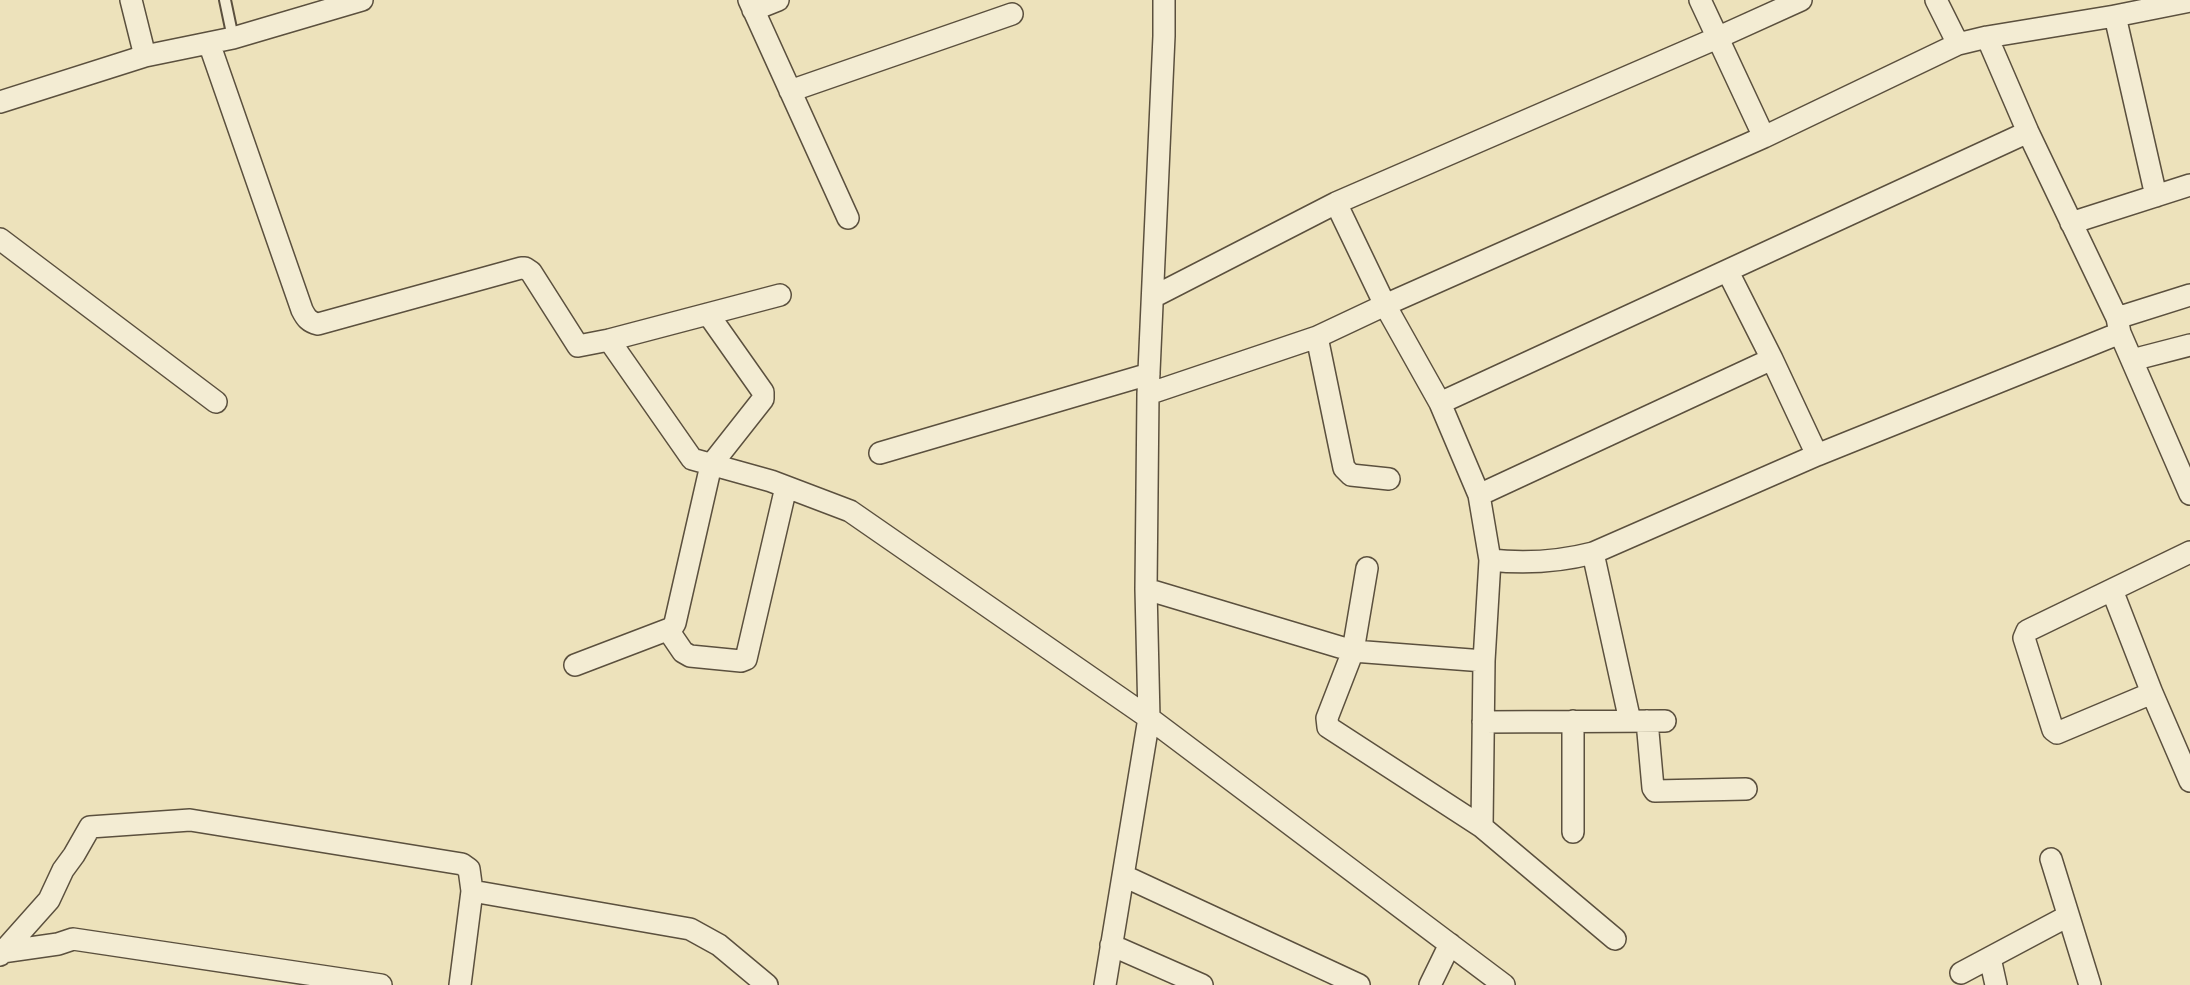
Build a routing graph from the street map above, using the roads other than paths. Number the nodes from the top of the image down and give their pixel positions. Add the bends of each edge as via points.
1 (131, 0) edge
2 (225, 0) edge
3 (778, 0) edge
4 (1164, 0) edge
5 (1700, 0) edge
6 (1801, 0) edge
7 (1937, 0) edge
8 (357, 1) edge
9 (2190, 1) edge
10 (751, 5) edge
11 (1012, 14) dead end
12 (2115, 16) junction
13 (1987, 37) junction
14 (233, 38) junction
15 (1717, 38) junction
16 (209, 43) junction
17 (1958, 44) junction
18 (145, 56) junction
19 (790, 90) junction
20 (0, 102) edge
21 (2028, 132) junction
22 (1764, 137) junction
23 (2190, 185) edge
24 (2156, 196) junction
25 (1336, 203) junction
26 (848, 218) dead end
27 (2071, 223) junction
28 (0, 239) edge
29 (1728, 272) junction
30 (780, 295) dead end
31 (2190, 295) edge
32 (1153, 297) junction
33 (1385, 305) junction
34 (708, 314) junction
35 (2119, 326) junction
36 (1318, 337) junction
37 (609, 340) junction
38 (2190, 345) edge
39 (1772, 359) junction
40 (2132, 360) junction
41 (1148, 384) junction
42 (216, 402) dead end
43 (1440, 403) junction
44 (880, 453) dead end
45 (1817, 455) junction
46 (711, 465) junction
47 (1389, 479) dead end
48 (786, 486) junction
49 (2190, 494) edge
50 (1479, 495) junction
51 (2190, 552) edge
52 (1593, 553) junction
53 (1490, 559) junction
54 (1367, 568) dead end
55 (1146, 589) junction
56 (2112, 590) junction
57 (668, 630) junction
58 (1353, 651) junction
59 (1484, 661) junction
60 (575, 665) dead end
61 (2152, 693) junction
62 (1149, 718) junction
63 (1647, 721) junction
64 (1483, 722) junction
65 (1573, 722) junction
66 (2190, 780) edge
67 (1746, 789) dead end
68 (1482, 827) junction
69 (1573, 832) dead end
70 (2051, 859) dead end
71 (1124, 876) junction
72 (472, 891) junction
73 (2068, 916) junction
74 (1615, 939) dead end
75 (1450, 944) junction
76 (1111, 945) junction
77 (1, 953) edge
78 (1990, 958) junction
79 (1961, 973) dead end
80 (381, 985) edge
81 (460, 985) edge
82 (767, 985) edge
83 (1105, 985) edge
84 (1202, 985) edge
85 (1359, 985) edge
86 (1430, 985) edge
87 (1504, 985) edge
88 (1996, 985) edge
89 (2090, 985) edge

1 - 18 street
2 - 14 lane
3 - 10 street
4 - 32 street
5 - 15 street
6 - 15 street
7 - 17 street
8 - 14 street
9 - 12 street
10 - 19 street
11 - 19 street
12 - 13 street
12 - 24 street
13 - 17 street
13 - 21 street
14 - 16 street
15 - 22 street
15 - 25 street
16 - 18 street
16 - 37 street via 306,318 312,323 525,268 576,345
17 - 22 street
18 - 20 street
19 - 26 street
21 - 27 street
21 - 29 street
22 - 33 street
23 - 24 street
24 - 27 street
25 - 32 street
25 - 33 street
27 - 35 street
28 - 42 street
29 - 39 street
29 - 43 street
30 - 34 street
31 - 35 street
32 - 41 street
33 - 36 street
33 - 43 street
34 - 37 street
34 - 46 street via 764,396
35 - 40 street
35 - 45 street
36 - 41 street
36 - 47 street via 1344,468 1351,475
37 - 46 street via 692,459
38 - 40 street
39 - 45 street
39 - 50 street
40 - 49 street
41 - 44 street
41 - 55 street
43 - 50 street
45 - 52 street
46 - 48 street
46 - 57 street via 675,623
48 - 57 street via 746,659 690,656 682,652
48 - 62 street via 850,511
50 - 53 street
51 - 56 street
52 - 53 street via 1541,563
52 - 63 street
53 - 59 street
54 - 58 street
55 - 58 street
55 - 62 street
56 - 61 street
56 - 61 street via 2025,635 2053,730 2060,733
57 - 60 street
58 - 59 street
58 - 68 street via 1327,718 1328,727
59 - 64 street
61 - 66 street
62 - 71 street
62 - 75 street
63 - 65 street
63 - 67 street via 1655,791
64 - 65 street
64 - 68 street
65 - 69 street
68 - 74 street
70 - 73 street
71 - 76 street
71 - 85 street
72 - 77 street via 469,869 462,864 190,820 93,825 49,900
72 - 81 street
72 - 82 street via 690,929 719,945
73 - 78 street
73 - 89 street
75 - 86 street
75 - 87 street
76 - 83 street
76 - 84 street
77 - 80 street via 73,939
78 - 79 street
78 - 88 street

